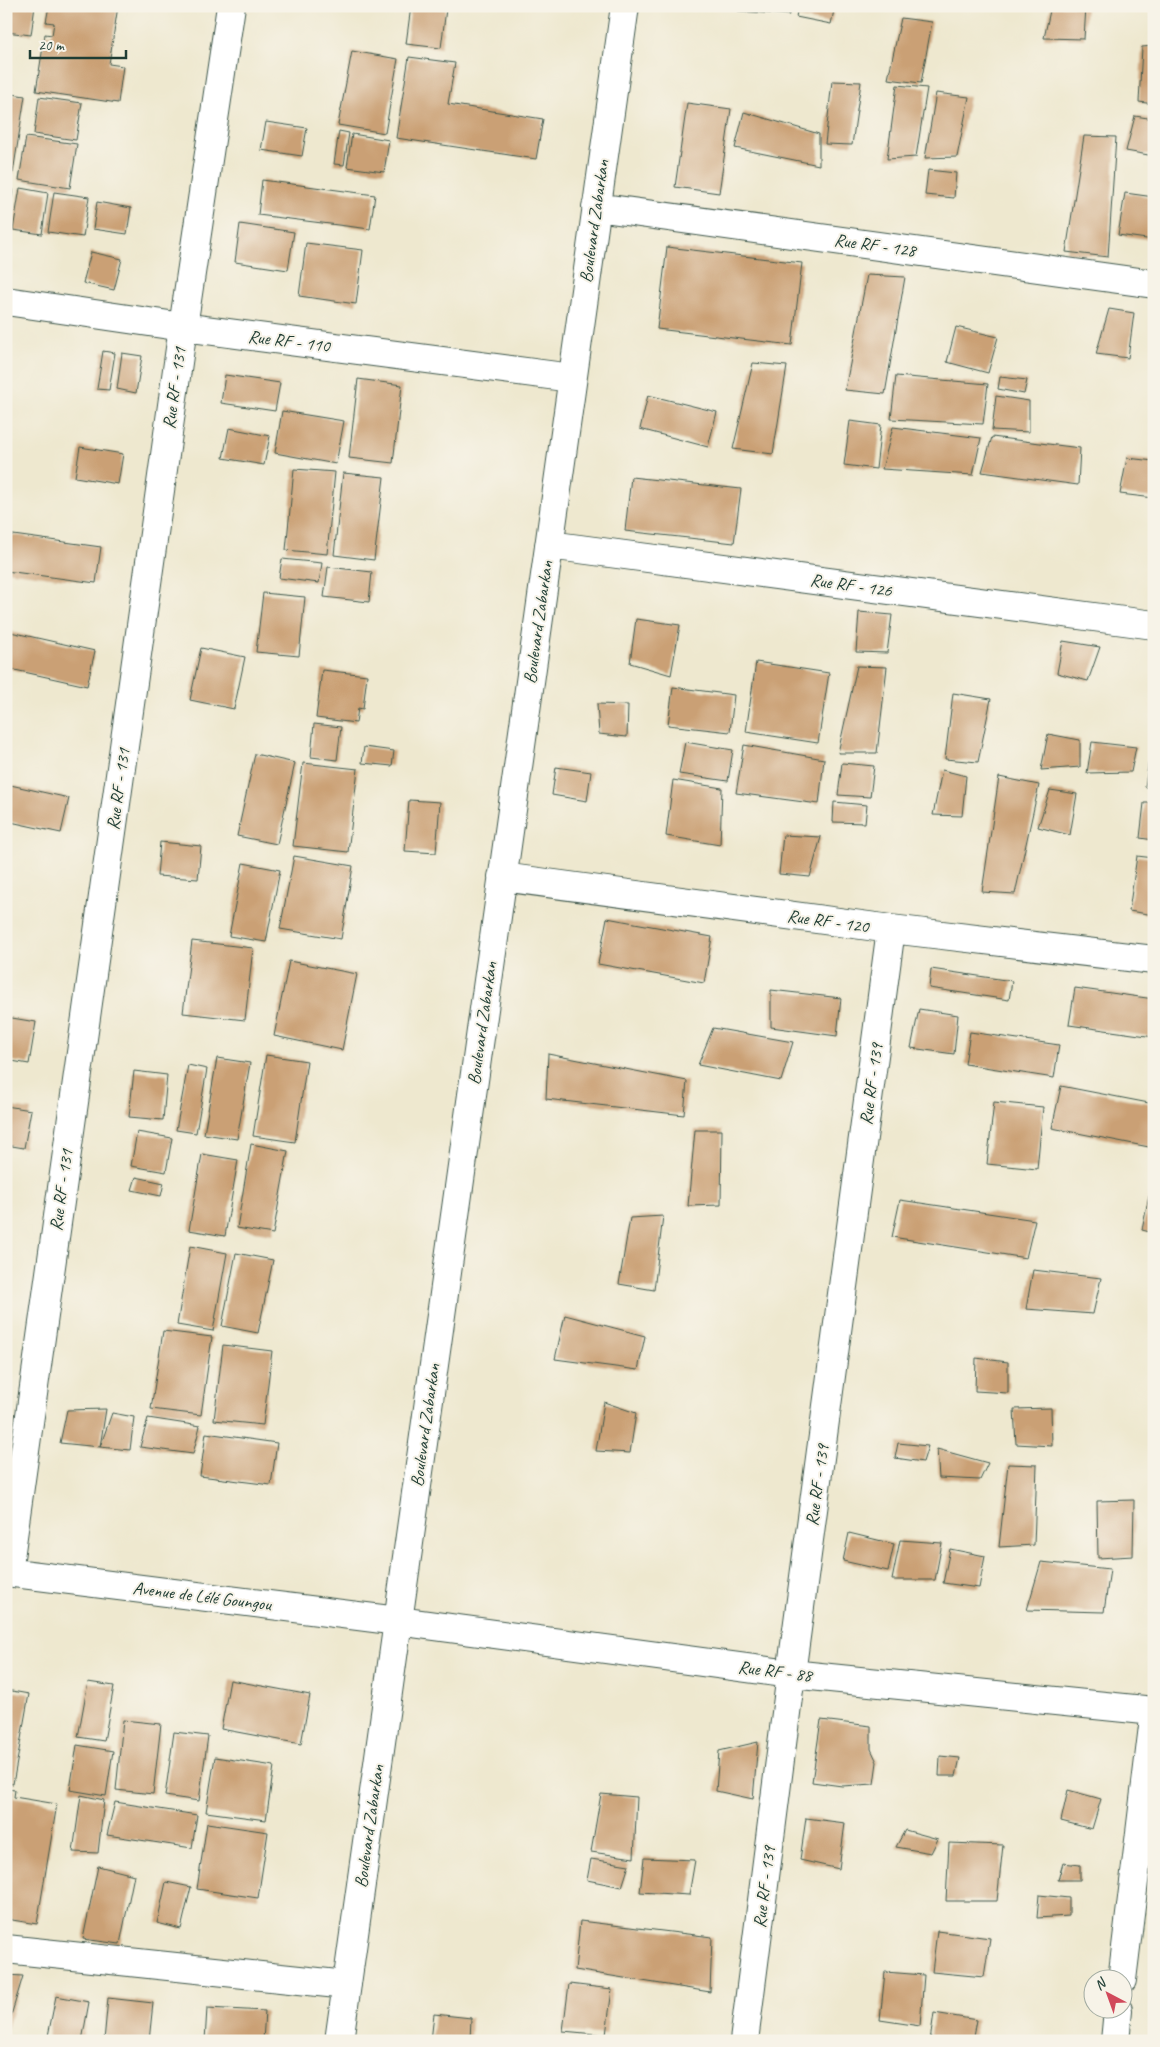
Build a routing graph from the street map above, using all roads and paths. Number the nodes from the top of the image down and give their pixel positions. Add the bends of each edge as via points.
1 (231, 6) edge
2 (624, 6) edge
3 (596, 207) junction
4 (1154, 284) edge
5 (6, 301) edge
6 (182, 327) junction
7 (572, 378) junction
8 (548, 545) junction
9 (1154, 625) edge
10 (502, 877) junction
11 (891, 930) junction
12 (1154, 960) edge
13 (7, 1572) edge
14 (398, 1620) junction
15 (791, 1674) junction
16 (1154, 1712) edge
17 (1154, 1718) edge
18 (6, 1949) edge
19 (1123, 1970) edge
20 (347, 1985) junction
21 (1117, 2020) edge
22 (339, 2041) edge
23 (744, 2041) edge
24 (1115, 2041) edge

1 - 6 street, Rue RF - 131
2 - 3 street, Boulevard Zabarkan
3 - 4 street, Rue RF - 128
3 - 7 street, Boulevard Zabarkan
5 - 6 street, Rue RF - 110
6 - 7 street, Rue RF - 110
6 - 13 street, Rue RF - 131
7 - 8 street, Boulevard Zabarkan
8 - 9 street, Rue RF - 126
8 - 10 street, Boulevard Zabarkan
10 - 11 street, Rue RF - 120
10 - 14 street, Boulevard Zabarkan
11 - 12 street, Rue RF - 120
11 - 15 street, Rue RF - 139
13 - 14 street, Avenue de Lélé Goungou
14 - 15 street, Rue RF - 88
14 - 20 street, Boulevard Zabarkan
15 - 16 street, Rue RF - 88
15 - 23 street, Rue RF - 139
17 - 19 street
18 - 20 street
20 - 22 street, Boulevard Zabarkan
21 - 24 street

